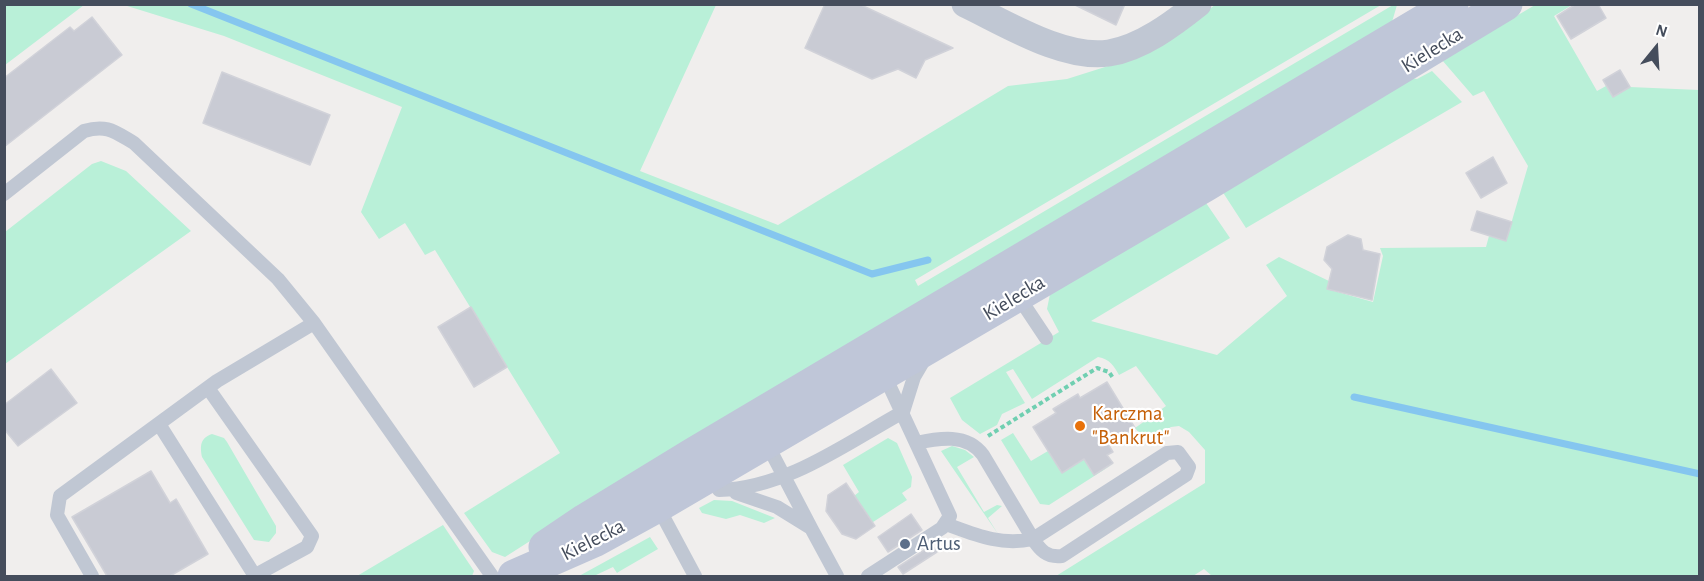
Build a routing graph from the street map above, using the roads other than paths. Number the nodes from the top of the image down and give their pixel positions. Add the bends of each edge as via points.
1 (965, 4) edge
2 (1198, 4) edge
3 (1452, 4) edge
4 (1506, 4) edge
5 (1419, 13) edge
6 (1453, 37) junction
7 (1404, 67) junction
8 (4, 194) edge
9 (1018, 296) junction
10 (314, 323) junction
11 (1046, 338) dead end
12 (944, 340) junction
13 (841, 366) junction
14 (884, 373) junction
15 (208, 388) junction
16 (791, 395) junction
17 (903, 412) junction
18 (159, 424) junction
19 (766, 442) junction
20 (916, 443) junction
21 (693, 454) junction
22 (785, 477) junction
23 (719, 490) junction
24 (667, 500) junction
25 (946, 524) junction
26 (811, 528) junction
27 (1033, 539) junction
28 (92, 576) edge
29 (255, 576) edge
30 (492, 576) edge
31 (507, 576) edge
32 (514, 576) edge
33 (695, 576) edge
34 (837, 576) edge
35 (868, 576) edge

1 - 2 street via 1061,47 1108,54 1146,39
3 - 5 main road, Kielecka
4 - 6 main road, Kielecka
5 - 6 street via 1440,32
5 - 7 street via 1417,47
5 - 13 main road, Kielecka
6 - 7 main road, Kielecka
7 - 9 main road, Kielecka
8 - 10 lane via 84,131 99,127 111,130 134,143 278,279
9 - 11 lane
9 - 12 main road, Kielecka
10 - 15 lane
10 - 30 lane
12 - 14 main road, Kielecka
12 - 17 lane via 919,366
13 - 14 lane via 867,362
13 - 16 main road, Kielecka
14 - 17 lane
14 - 19 main road, Kielecka
15 - 18 lane
15 - 29 lane via 312,536 307,547
16 - 19 lane via 772,415 766,428
16 - 21 main road, Kielecka
17 - 20 lane
17 - 22 lane
18 - 28 lane via 60,496 57,515
18 - 29 lane
19 - 22 lane
19 - 24 main road, Kielecka
20 - 25 lane via 950,516
20 - 27 lane via 938,438 961,440 978,447
21 - 24 lane via 667,477
21 - 31 main road, Kielecka via 585,520
22 - 23 lane via 746,489
22 - 26 lane
23 - 24 lane
23 - 26 lane via 756,498
24 - 32 main road, Kielecka via 594,542
24 - 33 lane
25 - 27 lane via 998,541
25 - 35 lane
26 - 34 lane
27 - 27 lane via 1167,453 1178,452 1189,467 1186,475 1062,556 1049,556

